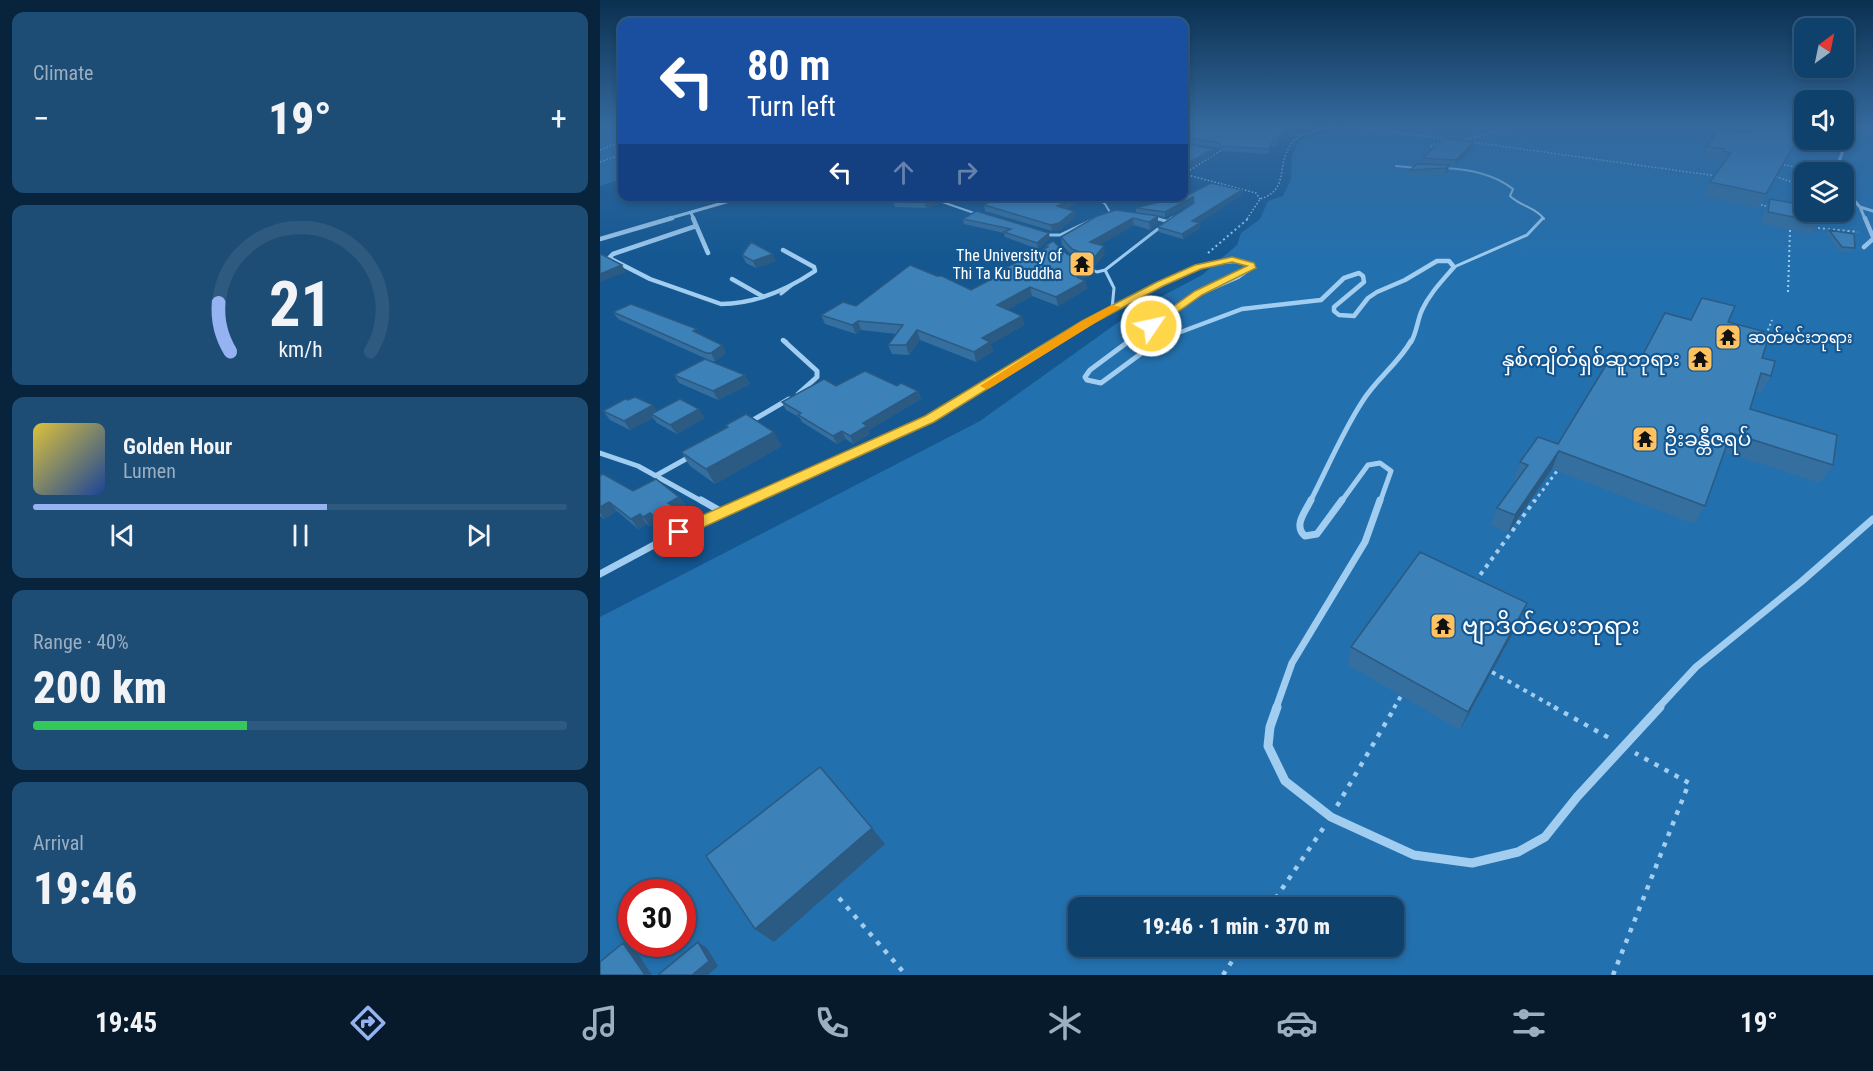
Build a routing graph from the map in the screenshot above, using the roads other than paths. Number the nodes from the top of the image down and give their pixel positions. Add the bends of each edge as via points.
1 (1456, 170) edge
2 (1854, 200) edge
3 (731, 201) edge
4 (941, 201) edge
5 (1101, 201) edge
6 (1860, 207) junction
7 (1184, 211) edge
8 (1873, 211) edge
9 (691, 213) junction
10 (980, 214) edge
11 (1111, 214) junction
12 (1119, 214) edge
13 (1147, 216) edge
14 (1166, 221) junction
15 (696, 226) junction
16 (1042, 234) edge
17 (1060, 236) junction
18 (1873, 237) edge
19 (600, 239) edge
20 (1058, 242) edge
21 (1864, 248) dead end
22 (783, 250) dead end
23 (708, 253) dead end
24 (1081, 265) edge
25 (1454, 267) junction
26 (1105, 270) junction
27 (803, 278) junction
28 (732, 279) dead end
29 (781, 294) dead end
30 (762, 296) junction
31 (1112, 309) junction
32 (783, 340) dead end
33 (739, 428) edge
34 (698, 452) edge
35 (600, 453) edge
36 (657, 475) junction
37 (722, 512) junction
38 (1873, 519) edge
39 (600, 574) edge

1 - 25 lane via 1478,172 1508,184 1513,189 1510,196 1514,201 1544,219 1527,235
2 - 6 street
3 - 9 street
4 - 10 lane
5 - 11 lane
6 - 8 street
6 - 18 street
7 - 14 lane
9 - 15 street
9 - 19 street
11 - 12 lane
11 - 17 lane via 1089,219
13 - 14 lane
14 - 26 lane
15 - 23 street
15 - 30 street via 609,258 650,279 721,304 733,305
16 - 17 lane
17 - 20 lane
18 - 21 street
22 - 27 street via 814,267 815,271
24 - 26 lane via 1097,272
25 - 31 street via 1449,261 1437,261 1377,292 1352,317 1334,311 1364,282 1361,275 1349,274 1322,300 1242,309 1215,317 1151,344 1101,383 1087,380 1090,370 1177,308 1252,268 1247,262 1232,259 1198,267
25 - 38 street via 1432,292 1402,357 1361,403 1298,526 1305,536 1317,534 1368,465 1380,464 1391,471 1365,542 1292,663 1270,727 1268,746 1285,782 1331,817 1414,855 1473,863 1518,852 1545,837 1696,667
26 - 31 lane via 1114,281
27 - 29 lane
27 - 30 street
28 - 30 street
31 - 37 street via 930,419
32 - 33 street via 817,371 817,377 800,393
34 - 36 street
35 - 36 street
36 - 37 street
37 - 39 street via 642,549

